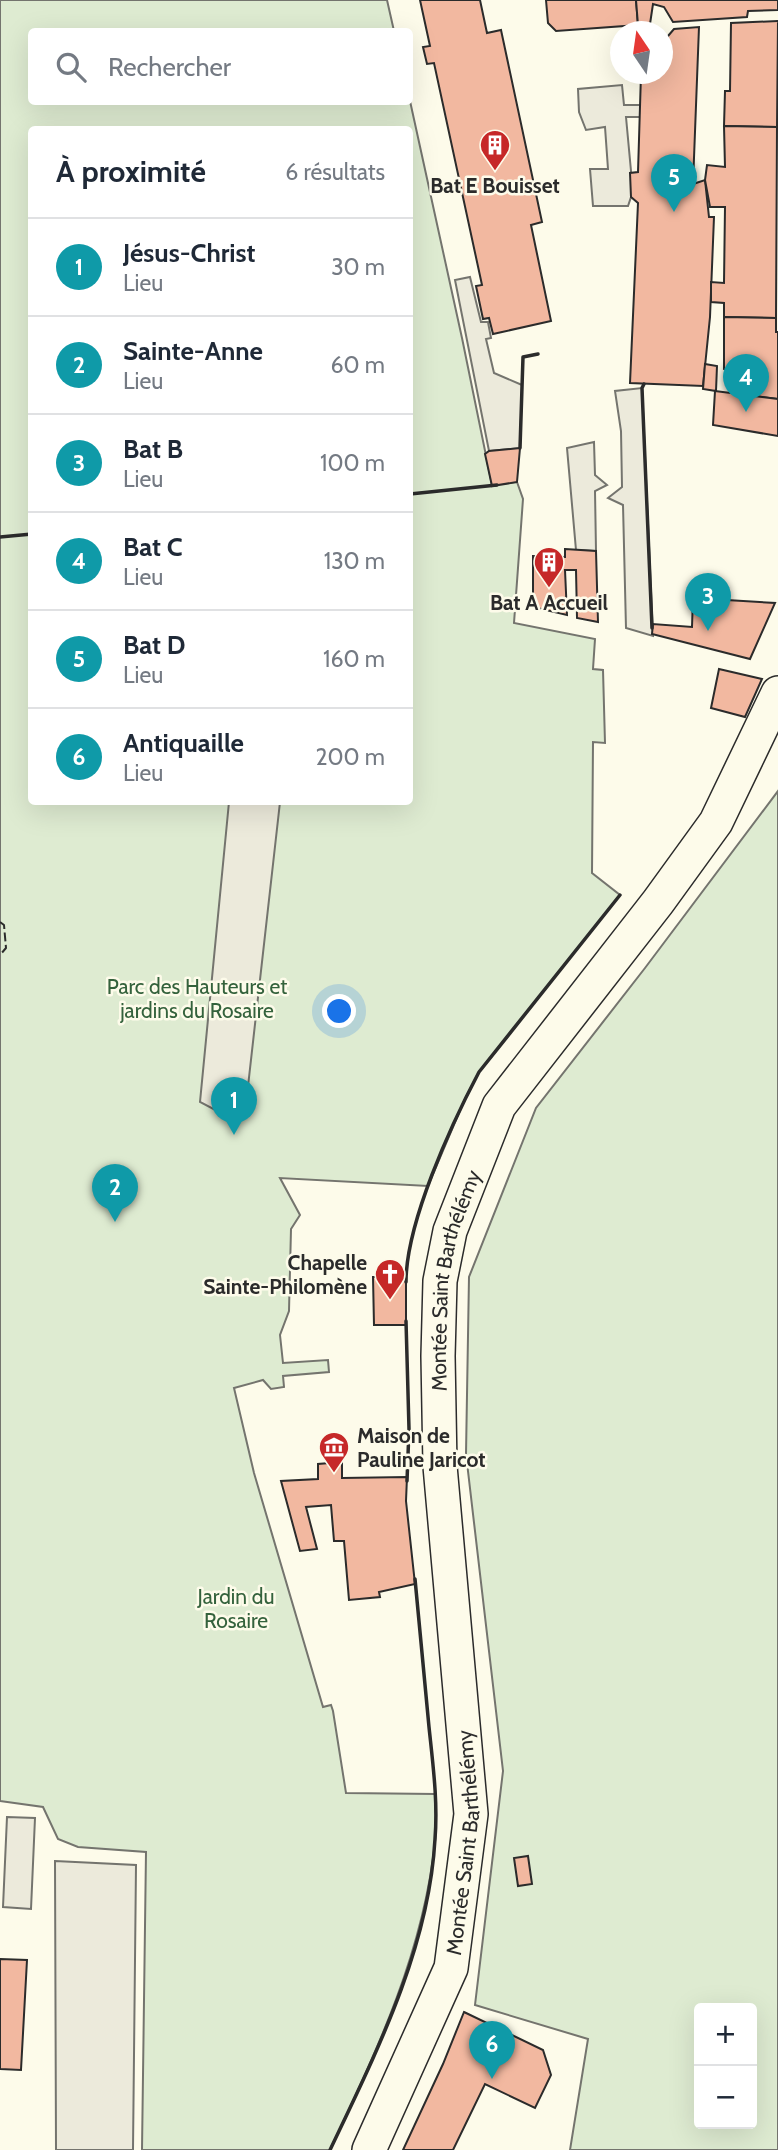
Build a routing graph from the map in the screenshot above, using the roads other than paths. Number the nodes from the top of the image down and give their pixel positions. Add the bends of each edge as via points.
1 (778, 693) edge
2 (369, 2150) edge

1 - 2 street, Montée Saint Barthélémy via 716,822 499,1105 450,1231 440,1281 440,1466 471,1814 451,1968

